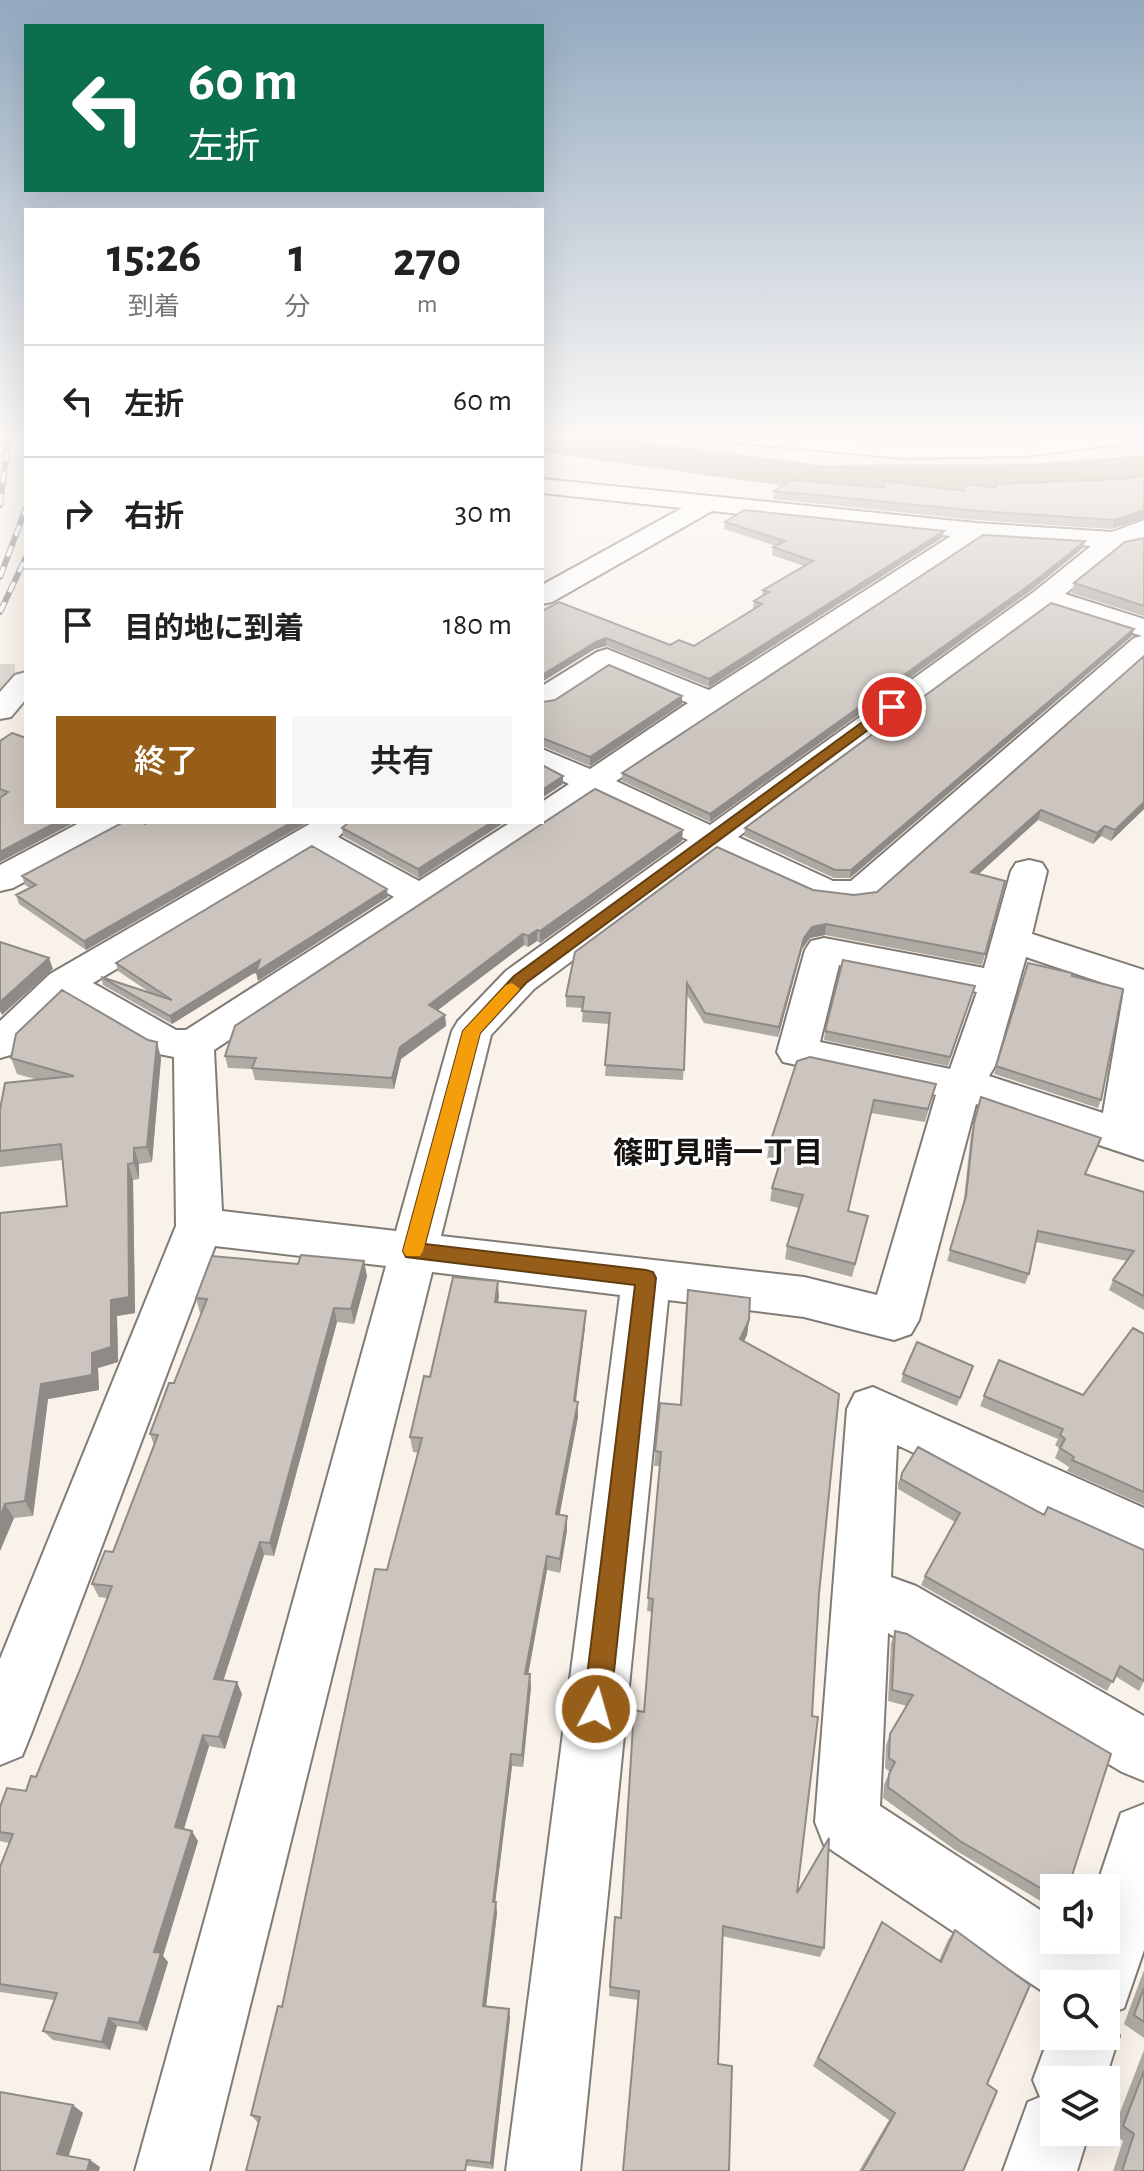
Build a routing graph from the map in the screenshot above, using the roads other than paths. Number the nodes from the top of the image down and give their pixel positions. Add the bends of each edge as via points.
1 (651, 535) edge
2 (969, 535) edge
3 (1090, 535) edge
4 (1134, 537) edge
5 (544, 595) edge
6 (1045, 597) junction
7 (1144, 628) edge
8 (1144, 644) edge
9 (22, 681) edge
10 (544, 698) edge
11 (711, 702) junction
12 (0, 710) edge
13 (544, 760) edge
14 (593, 783) junction
15 (544, 816) edge
16 (104, 824) edge
17 (531, 824) edge
18 (326, 830) edge
19 (713, 836) junction
20 (1029, 871) dead end
21 (0, 880) edge
22 (422, 897) junction
23 (1012, 940) junction
24 (64, 983) junction
25 (997, 983) junction
26 (1144, 983) edge
27 (1144, 990) edge
28 (0, 1044) edge
29 (193, 1045) junction
30 (959, 1087) junction
31 (1133, 1139) edge
32 (199, 1226) junction
33 (413, 1251) junction
34 (646, 1278) junction
35 (1144, 1535) edge
36 (861, 1595) junction
37 (0, 1734) edge
38 (1144, 1750) edge
39 (1144, 1836) edge
40 (1072, 1970) edge
41 (1104, 1970) edge
42 (1048, 2146) edge
43 (172, 2171) edge
44 (543, 2171) edge
45 (1040, 2171) edge

1 - 5 street
2 - 11 street
3 - 4 street
4 - 6 street
6 - 7 street
6 - 19 street
8 - 19 street via 860,892 827,892
9 - 12 street
10 - 11 street via 607,658
11 - 14 street
13 - 14 street
14 - 15 street
14 - 19 street
16 - 21 street
17 - 22 street
18 - 22 street
18 - 24 street
19 - 33 street via 520,980 472,1031
20 - 23 street
22 - 29 street
23 - 25 street
23 - 26 street
24 - 28 street
24 - 29 street via 168,1043
25 - 30 street via 974,1066
25 - 30 street via 824,950 797,1052
27 - 31 street
29 - 32 street
30 - 31 street via 992,1092
30 - 34 street via 894,1320 804,1297
32 - 33 street
32 - 37 street
33 - 34 street
33 - 43 street
34 - 44 street
35 - 36 street via 873,1409
36 - 38 street via 896,1606
36 - 40 street via 847,1822
39 - 41 street
42 - 45 street

